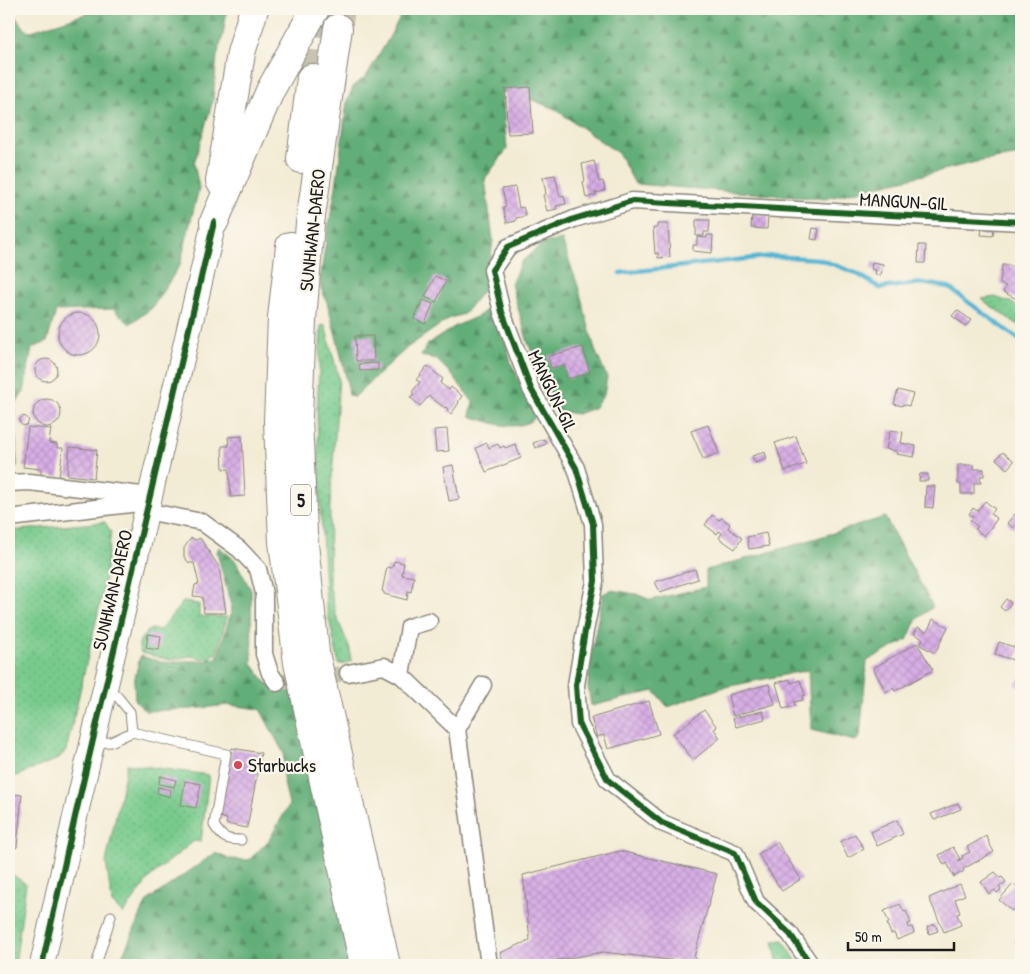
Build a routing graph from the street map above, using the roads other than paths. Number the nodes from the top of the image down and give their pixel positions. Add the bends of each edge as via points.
1 (254, 9) edge
2 (315, 9) tunnel mouth
3 (338, 28) tunnel mouth
4 (311, 78) tunnel mouth
5 (214, 222) junction
6 (1021, 222) edge
7 (9, 483) edge
8 (148, 503) junction
9 (9, 518) edge
10 (430, 621) dead end
11 (348, 673) tunnel mouth
12 (401, 675) junction
13 (278, 683) dead end
14 (483, 684) dead end
15 (105, 686) junction
16 (458, 729) junction
17 (132, 732) junction
18 (92, 743) junction
19 (241, 840) dead end
20 (111, 916) dead end
21 (42, 965) edge
22 (96, 965) edge
23 (364, 965) edge
24 (386, 965) edge
25 (488, 965) edge
26 (811, 965) edge

1 - 5 highway via 241,53
2 - 5 highway via 270,91
3 - 24 highway, SUNHWAN-DAERO / 5 via 310,224 302,320 298,417 303,533 315,653
4 - 23 highway, SUNHWAN-DAERO / 5 via 282,318 278,422 283,542 298,663
5 - 8 street, SUNHWAN-DAERO
6 - 26 street, MANGUN-GIL via 632,200 574,219 508,247 492,270 502,312 531,389 576,468 593,524 595,581 576,685 580,724 608,780 662,823 735,853 756,902 790,934
7 - 8 street via 29,482
8 - 9 street
8 - 13 street via 202,522 239,549 258,569 264,593 264,654 270,673
8 - 15 street, SUNHWAN-DAERO
10 - 12 street via 409,626
11 - 12 street via 384,666
12 - 16 street
14 - 16 street
15 - 17 lane via 130,712
15 - 18 street, SUNHWAN-DAERO
16 - 25 street
17 - 18 lane via 111,742
17 - 19 lane via 226,754 214,825 221,836
18 - 21 street, SUNHWAN-DAERO
20 - 22 lane

